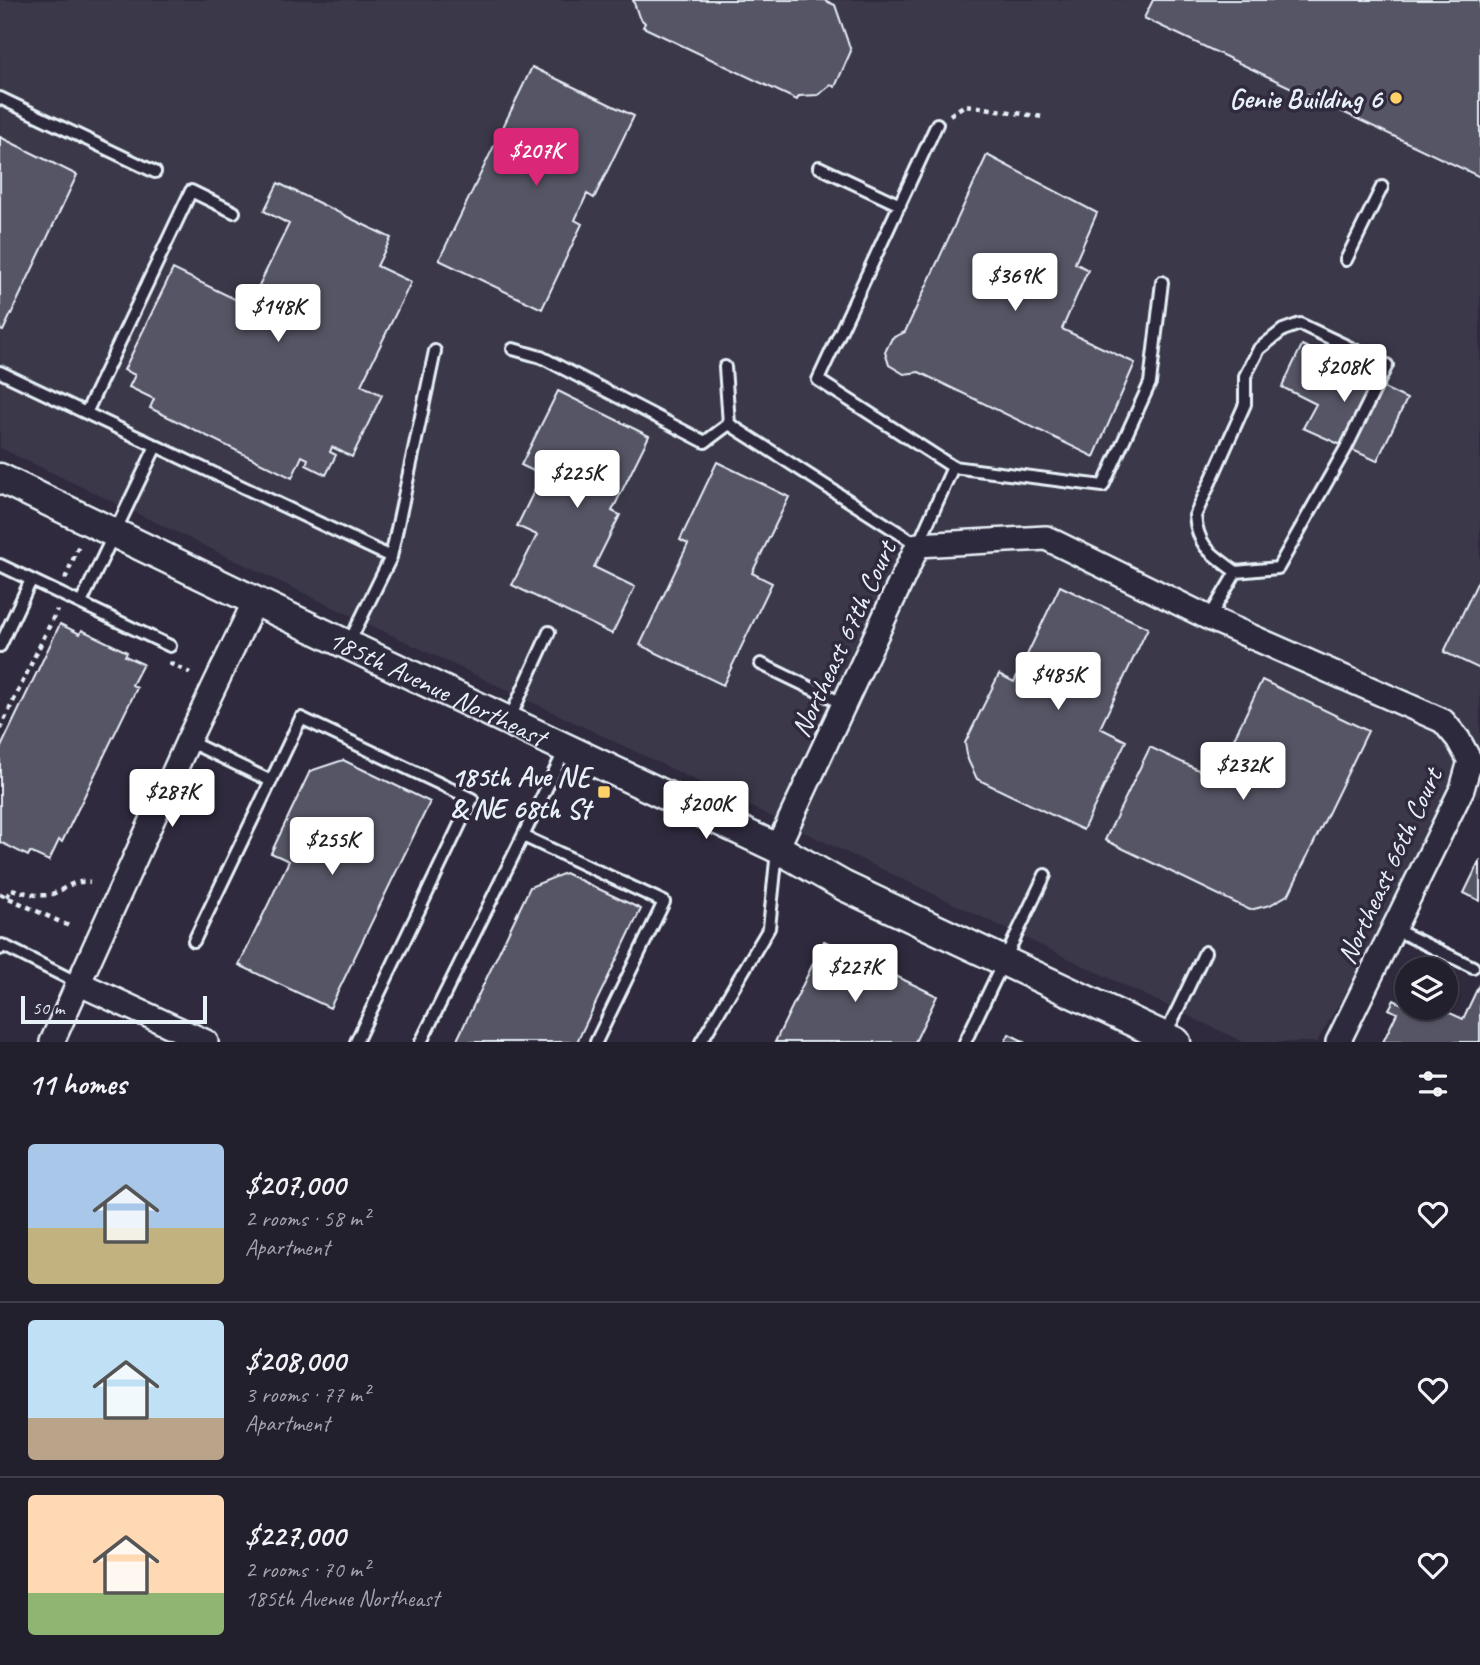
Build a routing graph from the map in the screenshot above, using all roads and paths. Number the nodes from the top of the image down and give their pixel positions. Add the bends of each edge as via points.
1 (0, 98) edge
2 (1043, 117) dead end
3 (937, 124) joint
4 (819, 167) dead end
5 (155, 172) dead end
6 (1382, 187) dead end
7 (900, 205) junction
8 (234, 212) dead end
9 (1346, 260) dead end
10 (1162, 282) dead end
11 (513, 349) dead end
12 (435, 351) dead end
13 (725, 367) dead end
14 (0, 372) edge
15 (86, 413) junction
16 (729, 424) junction
17 (156, 446) junction
18 (953, 467) junction
19 (0, 478) edge
20 (115, 534) junction
21 (80, 543) dead end
22 (918, 545) junction
23 (391, 557) junction
24 (70, 563) dead end
25 (0, 565) edge
26 (1236, 572) junction
27 (31, 580) junction
28 (255, 601) junction
29 (81, 604) junction
30 (59, 611) dead end
31 (1209, 618) junction
32 (549, 632) dead end
33 (348, 645) junction
34 (0, 646) edge
35 (170, 646) dead end
36 (162, 660) dead end
37 (761, 664) dead end
38 (190, 673) dead end
39 (844, 704) junction
40 (509, 720) junction
41 (0, 729) edge
42 (188, 741) junction
43 (567, 747) junction
44 (271, 780) junction
45 (523, 836) junction
46 (777, 848) junction
47 (1045, 875) dead end
48 (90, 882) dead end
49 (0, 894) edge
50 (7, 897) junction
51 (69, 926) dead end
52 (1394, 929) junction
53 (194, 941) dead end
54 (0, 950) edge
55 (1205, 952) dead end
56 (1004, 961) junction
57 (1474, 967) dead end
58 (78, 983) junction
59 (1158, 1037) edge
60 (52, 1042) edge
61 (206, 1042) edge
62 (356, 1042) edge
63 (421, 1042) edge
64 (596, 1042) edge
65 (701, 1042) edge
66 (965, 1042) edge
67 (1338, 1042) edge

1 - 5 lane
2 - 3 path via 965,105
3 - 7 lane
4 - 7 lane
6 - 9 lane
7 - 18 lane via 818,380
8 - 15 lane via 191,191
10 - 18 lane via 1150,383 1104,486
11 - 16 lane via 541,357 705,442
12 - 23 lane
13 - 16 lane
14 - 15 lane
15 - 17 lane
16 - 22 lane
17 - 20 lane
17 - 23 lane
18 - 22 lane
19 - 20 street, 185th Avenue Northeast
20 - 28 street, 185th Avenue Northeast
20 - 29 lane
21 - 24 path
22 - 31 street, Northeast 67th Court via 1046,538
22 - 39 street, Northeast 67th Court
23 - 33 lane
25 - 27 lane
26 - 26 lane via 1211,554 1197,535 1195,516 1245,404 1245,376 1259,349 1283,330 1300,324 1387,365 1278,568
26 - 31 lane
27 - 29 lane
27 - 34 lane
28 - 33 street, 185th Avenue Northeast
28 - 42 street
29 - 35 lane
30 - 41 path
31 - 52 street, Northeast 66th Court via 1443,721 1458,739 1470,761 1462,789
32 - 40 lane
33 - 40 street, 185th Avenue Northeast
36 - 38 path
37 - 39 lane
39 - 46 street, Northeast 67th Court
40 - 43 street, 185th Avenue Northeast
42 - 44 lane
42 - 58 street
43 - 45 lane
43 - 46 street, 185th Avenue Northeast
44 - 53 lane
44 - 62 lane via 301,718 472,799
45 - 63 lane
45 - 64 lane via 664,902
46 - 56 street, 185th Avenue Northeast via 844,886
46 - 65 lane via 769,928
47 - 56 lane
48 - 50 path via 73,883 45,895 11,889
49 - 50 path
50 - 51 path
52 - 57 lane
52 - 67 street, Northeast 66th Court
54 - 58 lane via 2,945
55 - 59 lane
56 - 59 street, 185th Avenue Northeast
56 - 66 lane
58 - 60 street
58 - 61 street

